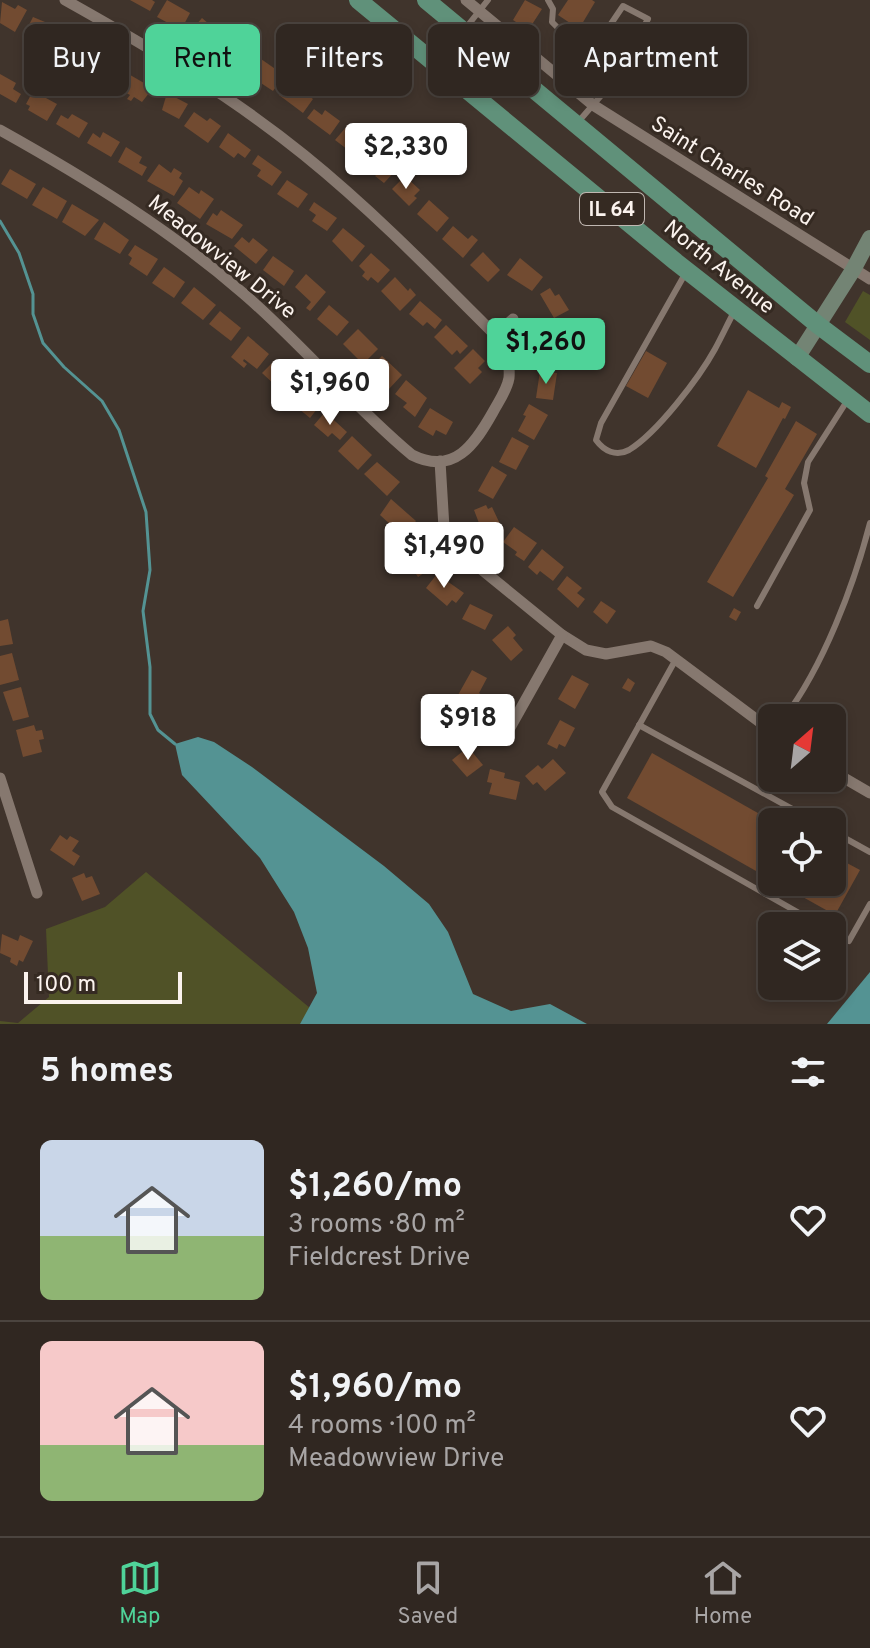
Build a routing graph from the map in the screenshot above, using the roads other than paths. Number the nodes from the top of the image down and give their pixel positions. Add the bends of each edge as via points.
1 (65, 0) edge
2 (358, 0) edge
3 (426, 0) edge
4 (466, 0) edge
5 (488, 0) edge
6 (548, 0) edge
7 (626, 3) edge
8 (479, 11) junction
9 (455, 24) edge
10 (469, 24) edge
11 (612, 24) edge
12 (555, 25) edge
13 (555, 74) edge
14 (539, 93) edge
15 (582, 96) edge
16 (593, 105) junction
17 (577, 124) junction
18 (0, 130) edge
19 (870, 238) edge
20 (853, 270) junction
21 (687, 271) junction
22 (870, 279) edge
23 (735, 309) junction
24 (513, 319) dead end
25 (818, 325) junction
26 (495, 335) junction
27 (797, 358) junction
28 (870, 364) edge
29 (849, 398) junction
30 (870, 414) edge
31 (440, 461) junction
32 (870, 523) edge
33 (757, 606) dead end
34 (562, 635) junction
35 (676, 659) junction
36 (795, 704) edge
37 (758, 720) edge
38 (639, 725) junction
39 (507, 733) dead end
40 (0, 778) edge
41 (846, 779) edge
42 (870, 793) edge
43 (790, 808) edge
44 (846, 839) edge
45 (870, 852) edge
46 (37, 893) dead end
47 (870, 904) edge
48 (797, 912) edge
49 (846, 939) edge

1 - 26 street via 184,69 302,153
2 - 21 main road, North Avenue / IL 64
3 - 9 main road, North Avenue / IL 64
4 - 8 street, Saint Charles Road
5 - 8 lane
6 - 12 lane
7 - 11 lane
7 - 16 lane via 648,19 612,83
8 - 10 lane
8 - 13 street, Saint Charles Road
14 - 17 main road, North Avenue / IL 64
15 - 16 street, Saint Charles Road
16 - 17 lane
16 - 20 street, Saint Charles Road
17 - 25 main road, North Avenue / IL 64
18 - 31 street, Meadowview Drive via 102,188 192,251 270,317 400,445 419,458
19 - 20 street
20 - 22 street, Saint Charles Road
20 - 25 street
21 - 23 main road, North Avenue / IL 64
21 - 23 lane via 601,423 596,440 602,449 628,450 655,426 698,376
23 - 27 main road, North Avenue / IL 64
24 - 26 street
25 - 27 street
25 - 28 main road, North Avenue / IL 64
26 - 31 street via 507,347 504,392 470,448
27 - 29 main road, North Avenue / IL 64
29 - 30 main road, North Avenue / IL 64
29 - 33 lane via 808,462 804,483 810,510
31 - 34 street via 444,528 454,544
32 - 36 lane via 858,569
34 - 35 street via 586,650 606,654 651,646
34 - 39 street
35 - 37 street
35 - 38 lane
38 - 43 lane
38 - 48 lane via 602,792 612,807
40 - 46 street
41 - 42 street
44 - 45 lane
47 - 49 lane

